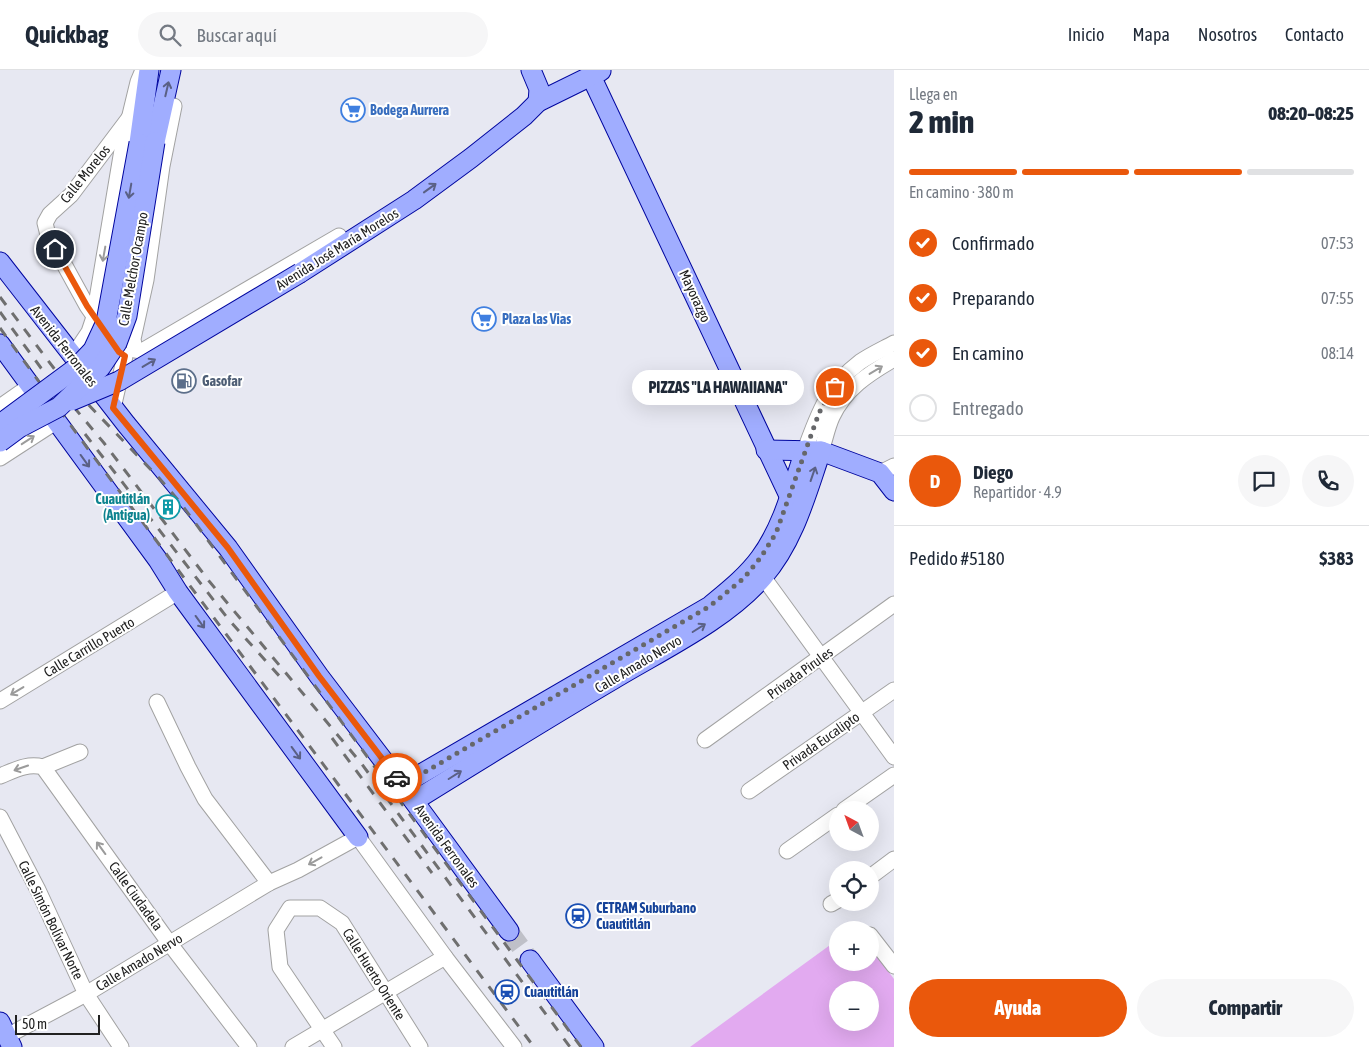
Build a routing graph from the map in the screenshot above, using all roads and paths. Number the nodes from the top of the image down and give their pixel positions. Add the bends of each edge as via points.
1 (143, 70) edge
2 (149, 70) edge
3 (171, 70) edge
4 (531, 70) edge
5 (596, 73) edge
6 (538, 102) junction
7 (174, 106) dead end
8 (129, 118) junction
9 (147, 142) junction
10 (339, 236) dead end
11 (0, 262) edge
12 (94, 317) junction
13 (894, 343) edge
14 (0, 344) edge
15 (73, 356) junction
16 (894, 359) edge
17 (30, 386) junction
18 (0, 407) edge
19 (113, 408) junction
20 (58, 414) junction
21 (0, 424) edge
22 (0, 442) edge
23 (766, 450) junction
24 (813, 451) junction
25 (0, 458) edge
26 (887, 470) edge
27 (894, 491) edge
28 (789, 497) junction
29 (799, 516) junction
30 (763, 577) junction
31 (178, 592) junction
32 (894, 604) edge
33 (663, 641) junction
34 (821, 658) junction
35 (894, 690) edge
36 (0, 701) edge
37 (158, 702) dead end
38 (861, 713) junction
39 (505, 735) junction
40 (705, 740) dead end
41 (80, 752) dead end
42 (894, 757) edge
43 (43, 768) junction
44 (894, 775) edge
45 (0, 776) edge
46 (402, 785) junction
47 (749, 791) dead end
48 (414, 801) junction
49 (857, 801) edge
50 (0, 817) edge
51 (829, 821) edge
52 (358, 837) junction
53 (787, 851) dead end
54 (894, 860) edge
55 (879, 870) edge
56 (269, 883) junction
57 (509, 931) tunnel mouth
58 (170, 944) junction
59 (879, 947) edge
60 (445, 957) junction
61 (530, 960) tunnel mouth
62 (894, 966) edge
63 (386, 992) junction
64 (86, 994) junction
65 (323, 1030) junction
66 (6, 1035) edge
67 (121, 1047) edge
68 (249, 1047) edge
69 (293, 1047) edge
70 (334, 1047) edge
71 (420, 1047) edge
72 (514, 1047) edge
73 (594, 1047) edge

1 - 8 street
2 - 9 main road, Calle Melchor Ocampo
9 -> 3 main road, Calle Melchor Ocampo
4 - 6 main road via 539,89
5 - 6 main road, Avenida José María Morelos
5 - 23 main road, Mayorazgo
20 -> 6 main road, Avenida José María Morelos, bridge via 300,273 414,200
7 - 10 street via 134,339 135,350 142,352
8 -> 12 street
8 - 12 street, Calle Morelos via 71,195 45,222 48,235
9 - 20 main road, Calle Melchor Ocampo, bridge via 127,316 118,343 101,367
9 -> 21 main road, Calle Melchor Ocampo, bridge via 106,322 93,350 76,368
11 - 15 main road, Avenida Ferronales
12 - 15 street via 89,332
12 - 19 street, Calle Morelos via 125,356
13 - 24 street via 861,362 828,396 819,413
14 - 17 main road
15 - 19 main road, Avenida Ferronales
24 -> 16 street via 852,387
17 - 18 street
17 - 20 main road
19 - 46 main road, Avenida Ferronales via 228,548
20 - 22 main road, Calle Melchor Ocampo, bridge via 19,428
25 -> 20 street
20 -> 31 main road
23 - 24 main road
23 - 28 main road, Mayorazgo
24 - 26 main road
24 - 28 main road, Calle Amado Nervo
29 -> 24 main road, Calle Amado Nervo
26 - 27 main road
28 - 29 main road, Mayorazgo
28 - 33 main road, Calle Amado Nervo via 776,533 744,578
29 - 30 main road, Calle Amado Nervo
33 -> 30 main road, Calle Amado Nervo via 717,617
30 - 34 street
31 -> 36 street, Calle Carrillo Puerto
31 -> 52 main road
32 - 34 street, Privada Pirules
33 - 39 main road, Calle Amado Nervo
34 - 38 street
34 - 40 street, Privada Pirules
35 - 38 street, Privada Eucalipto
37 - 56 street via 205,799
38 - 42 street
38 - 47 street, Privada Eucalipto
39 - 46 main road, Calle Amado Nervo
48 -> 39 main road, Calle Amado Nervo
41 - 43 street
43 -> 45 street via 25,766
58 -> 43 street, Calle Ciudadela
44 - 49 street
46 - 48 main road, Avenida Ferronales
48 - 57 main road, Avenida Ferronales
50 - 64 street, Calle Simón Bolívar Norte
51 - 53 street
52 -> 56 street, Calle Amado Nervo
52 - 60 street
54 - 55 street
56 - 58 street, Calle Amado Nervo
58 - 64 street, Calle Amado Nervo
58 - 68 street, Calle Ciudadela
59 - 62 street
60 - 63 street
60 - 72 street
61 - 73 main road
63 - 65 street
63 - 65 street, Calle Huerto Oriente via 342,922 320,908 290,908 276,930 280,967
63 - 71 street, Calle Huerto Oriente
64 - 66 street, Calle Amado Nervo
64 - 67 street, Calle Simón Bolívar Norte
65 - 69 street
65 - 70 street

